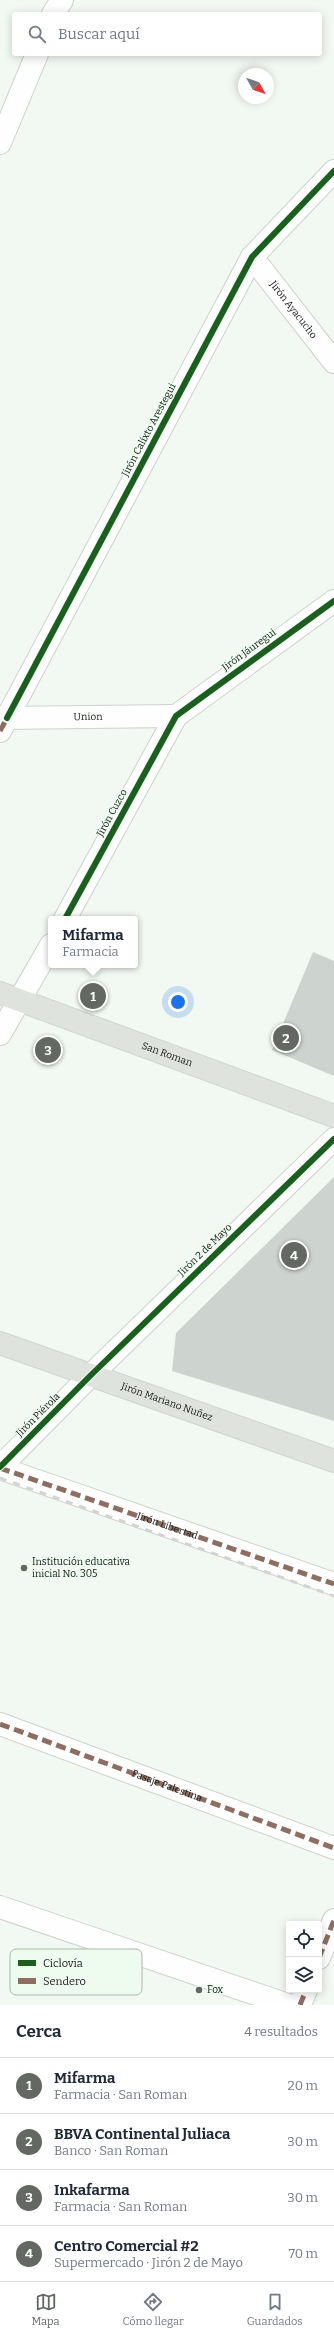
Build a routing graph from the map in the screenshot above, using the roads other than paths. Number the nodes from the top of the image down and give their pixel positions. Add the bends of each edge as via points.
1 (62, 0) edge
2 (54, 12) edge
3 (35, 56) edge
4 (0, 143) edge
5 (334, 171) edge
6 (252, 257) junction
7 (334, 362) edge
8 (334, 600) edge
9 (176, 716) junction
10 (2, 722) edge
11 (67, 916) edge
12 (48, 950) edge
13 (0, 993) edge
14 (21, 1000) junction
15 (0, 1034) edge
16 (334, 1116) edge
17 (334, 1139) edge
18 (0, 1343) edge
19 (90, 1376) junction
20 (334, 1461) edge
21 (0, 1468) edge
22 (334, 1584) edge
23 (0, 1724) edge
24 (334, 1848) edge
25 (0, 1906) edge
26 (334, 1920) edge
27 (125, 1949) edge
28 (142, 1955) edge
29 (319, 1957) edge
30 (305, 1993) edge
31 (288, 2005) edge
32 (300, 2005) edge

1 - 2 street
3 - 4 street
5 - 6 street, Jirón Calixto Arestegui
6 - 7 street, Jirón Ayacucho
6 - 10 street, Jirón Calixto Arestegui
8 - 9 street, Jirón Jáuregui
9 - 10 street, Union
9 - 11 street, Jirón Cuzco
12 - 14 street
13 - 14 main road, San Roman
14 - 15 street
14 - 16 main road, San Roman
17 - 19 street, Jirón 2 de Mayo
18 - 19 main road, Jirón Mariano Nuñez
19 - 20 main road, Jirón Mariano Nuñez
19 - 21 street, Jirón Piérola
21 - 22 street, Jirón Libertad
23 - 24 street, Pasaje Palestina
25 - 27 street
26 - 29 street
28 - 31 street
30 - 32 street

